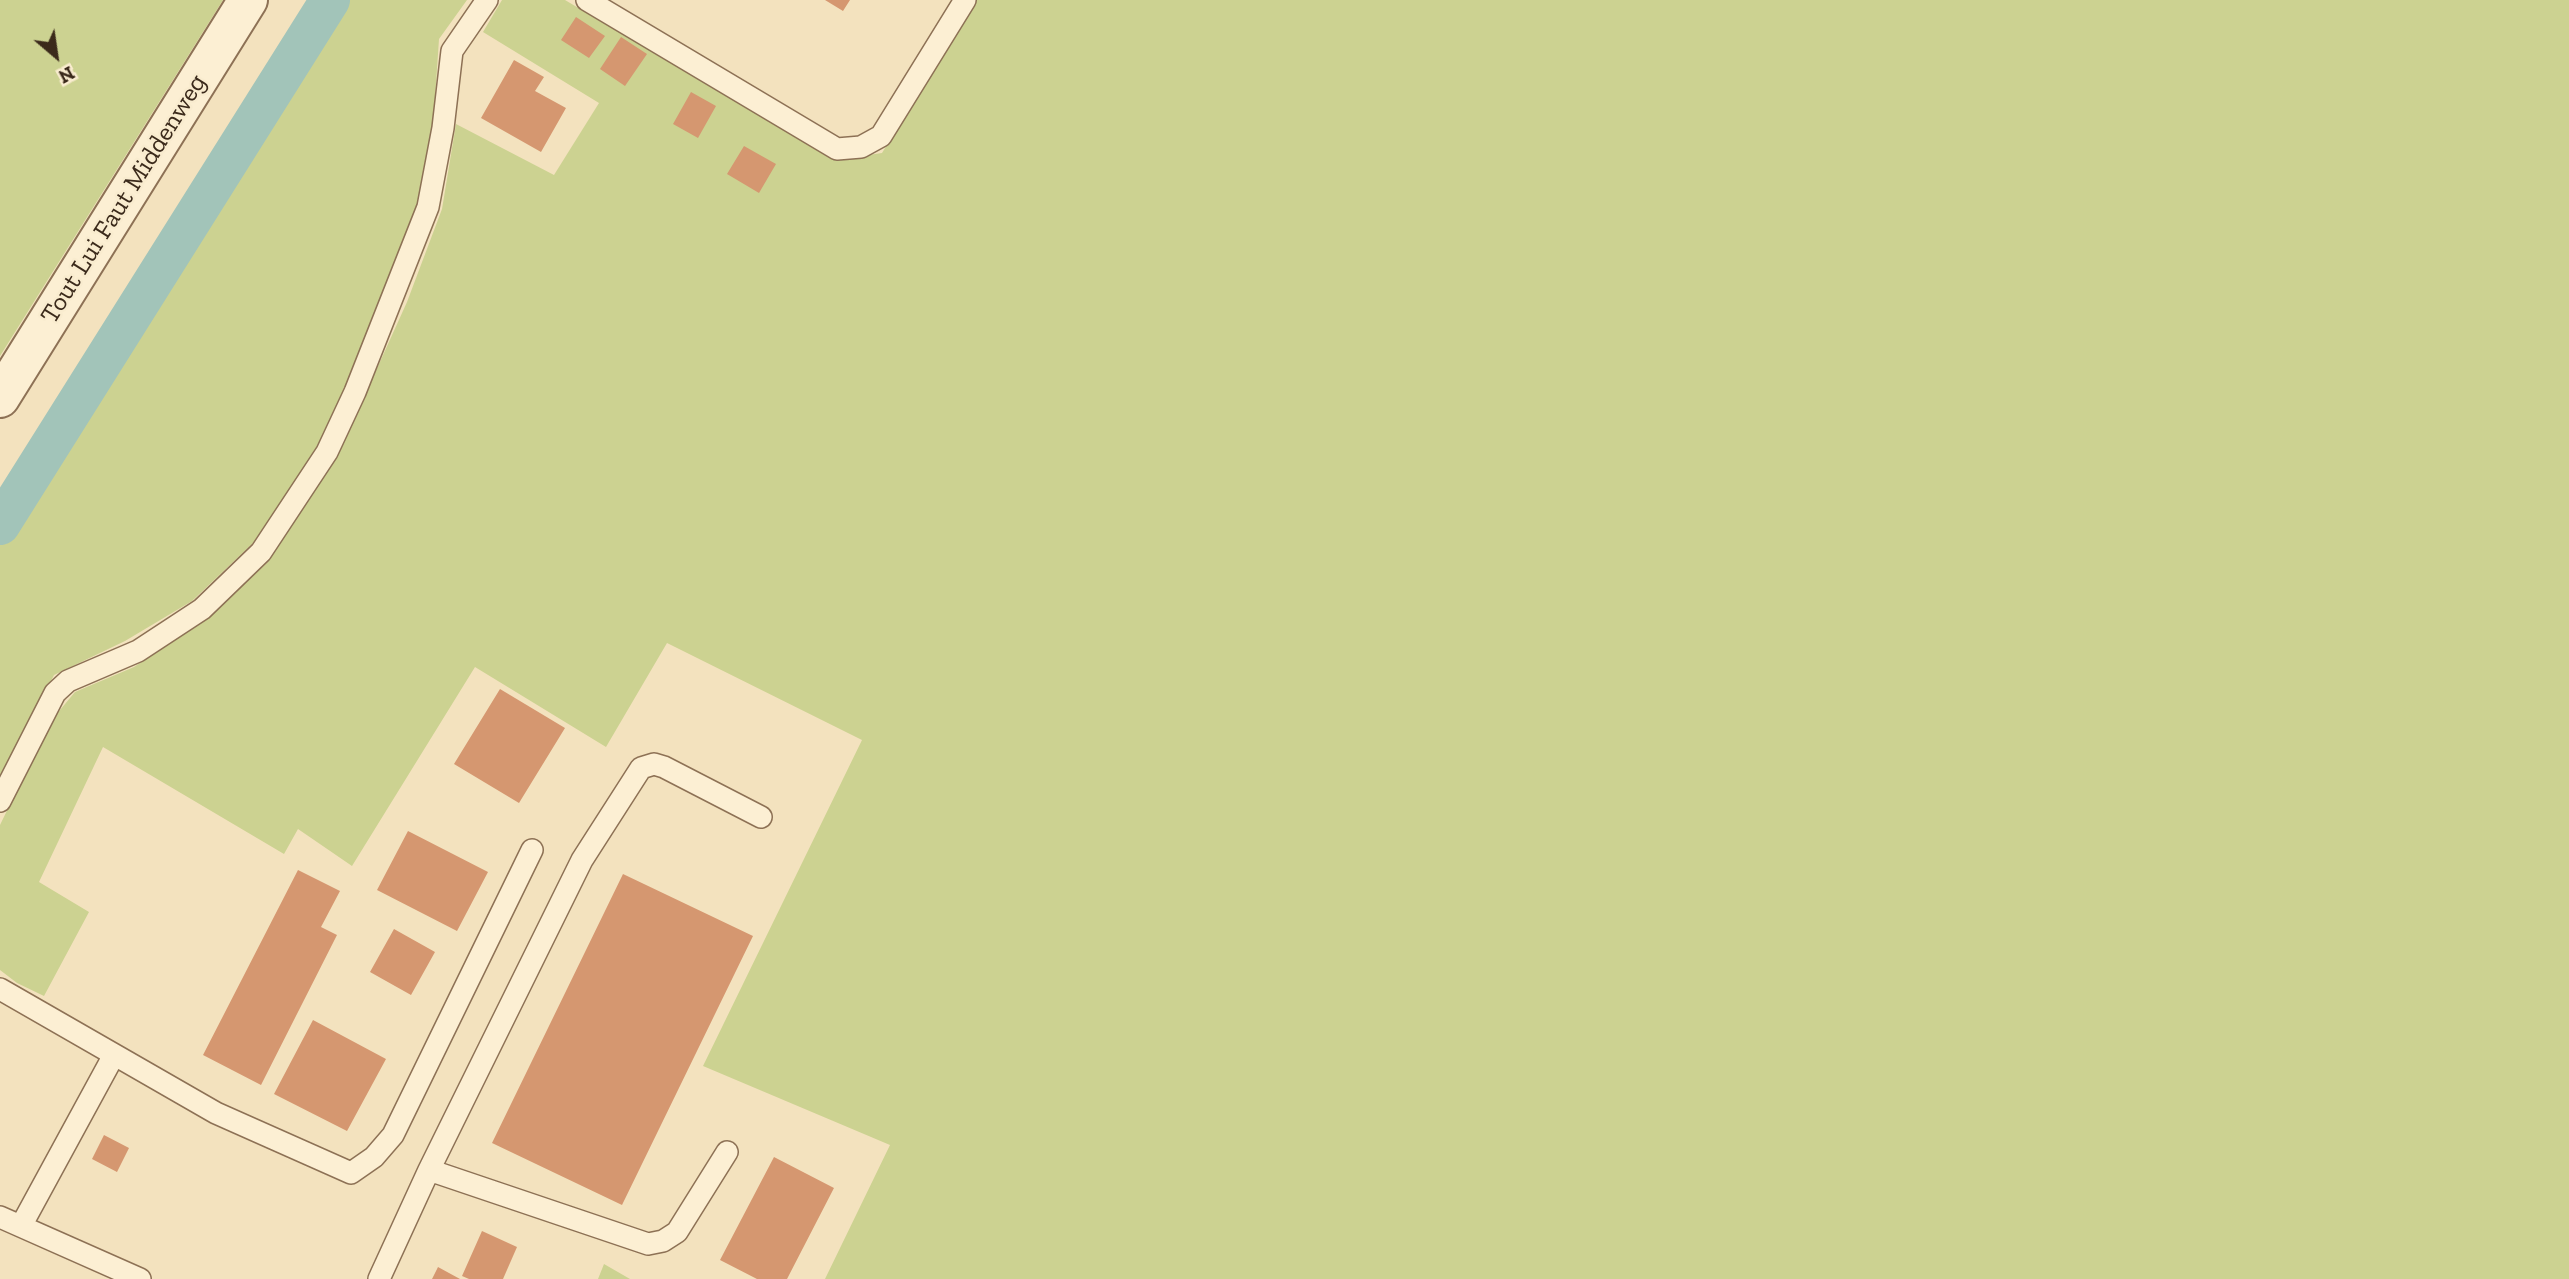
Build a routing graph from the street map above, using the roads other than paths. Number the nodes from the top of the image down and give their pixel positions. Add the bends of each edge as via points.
1 (248, 0) edge
2 (487, 0) edge
3 (587, 0) edge
4 (965, 0) edge
5 (0, 398) edge
6 (0, 801) edge
7 (761, 817) dead end
8 (532, 850) dead end
9 (0, 989) edge
10 (114, 1055) junction
11 (727, 1152) dead end
12 (429, 1170) junction
13 (0, 1217) edge
14 (21, 1226) junction
15 (140, 1279) edge
16 (379, 1279) edge

1 - 5 street, Tout Lui Faut Middenweg
2 - 6 lane via 452,51 428,207 327,452 261,552 202,609 138,650 68,681 55,693
3 - 4 lane via 837,149 861,148 881,136
7 - 12 lane via 664,767 641,768 582,860
8 - 10 lane via 393,1135 374,1157 351,1173 216,1114
9 - 10 lane
10 - 14 lane
11 - 12 lane via 677,1232 648,1244
12 - 16 lane
13 - 14 lane
14 - 15 lane

